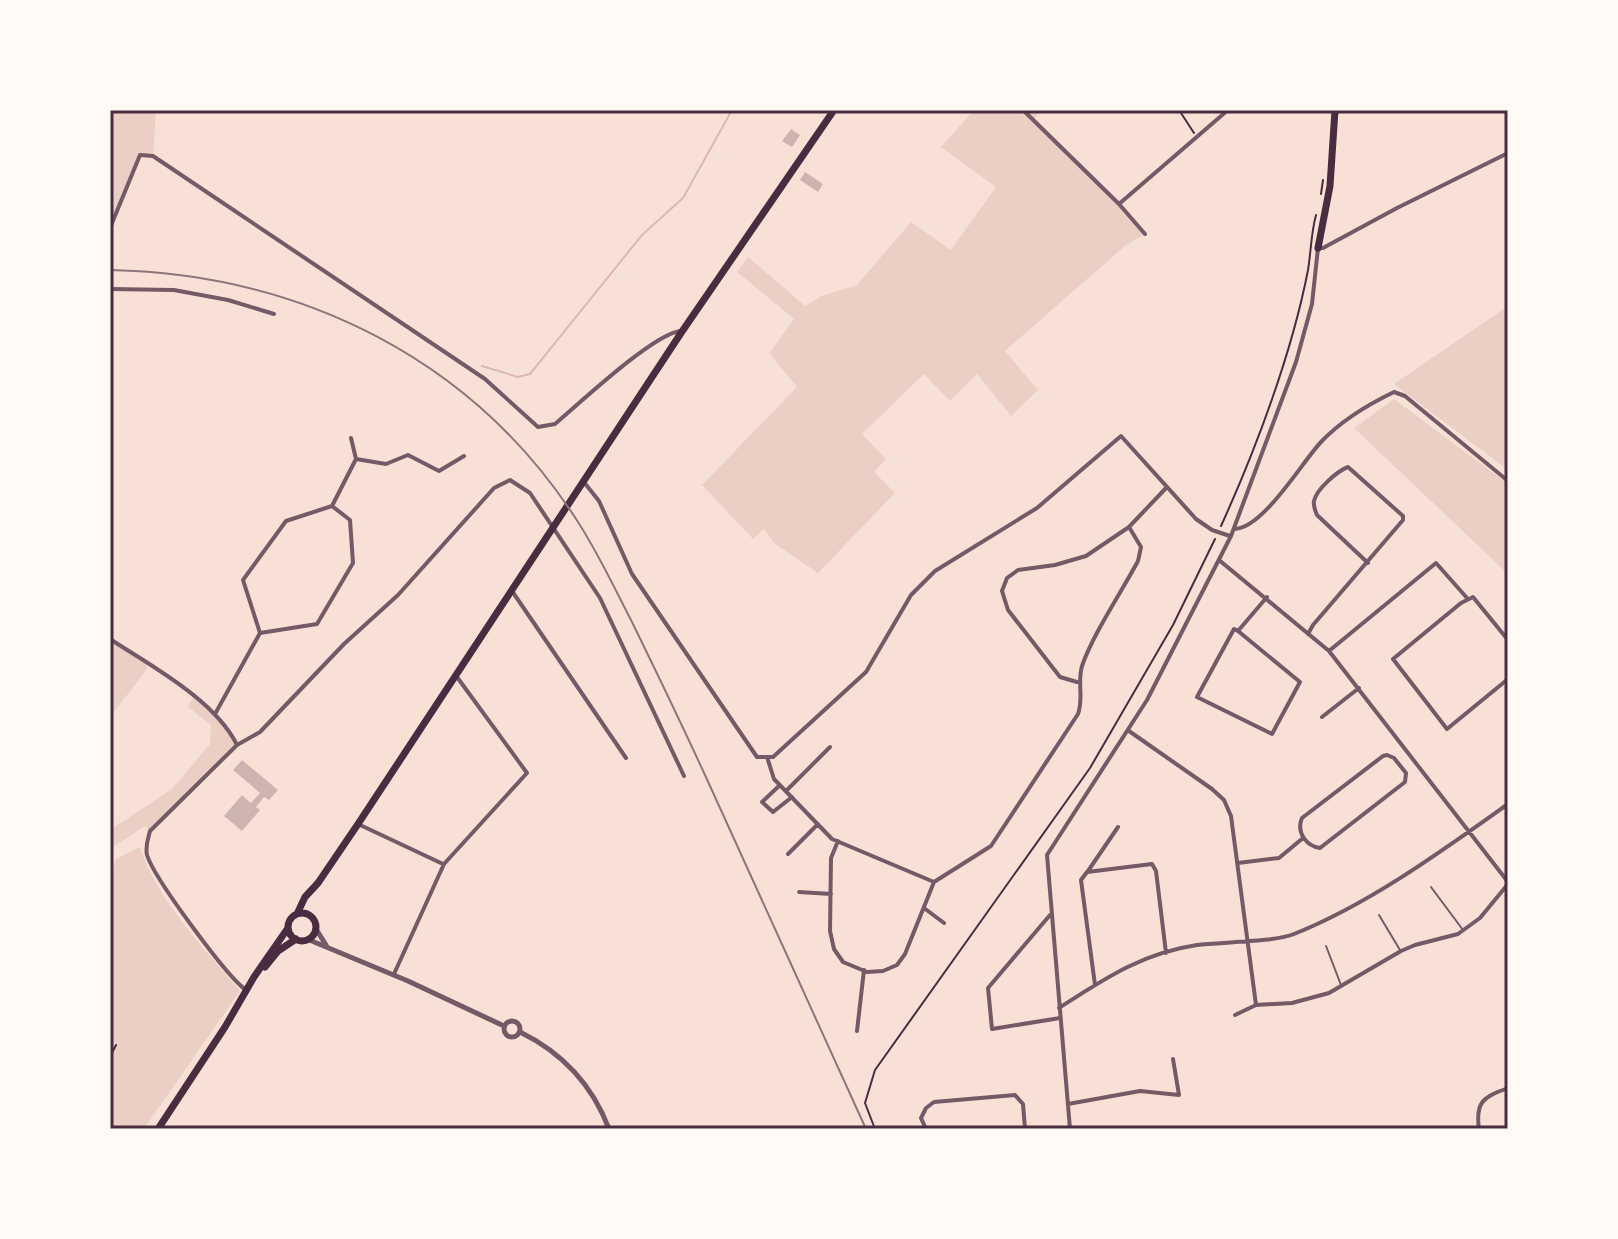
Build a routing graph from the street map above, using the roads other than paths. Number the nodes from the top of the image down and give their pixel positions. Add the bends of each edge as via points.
1 (834, 110) edge
2 (1023, 110) edge
3 (1228, 110) edge
4 (1335, 110) edge
5 (1508, 153) edge
6 (1119, 204) junction
7 (110, 228) edge
8 (1145, 234) dead end
9 (1318, 248) junction
10 (110, 289) edge
11 (274, 314) dead end
12 (683, 331) junction
13 (351, 438) dead end
14 (464, 456) dead end
15 (356, 459) junction
16 (583, 481) junction
17 (1508, 481) edge
18 (1167, 487) junction
19 (332, 506) junction
20 (554, 526) junction
21 (1129, 527) junction
22 (1234, 529) junction
23 (1231, 536) junction
24 (1219, 560) junction
25 (1368, 563) junction
26 (512, 591) junction
27 (1267, 597) junction
28 (1467, 598) junction
29 (1238, 631) junction
30 (260, 633) junction
31 (1308, 634) junction
32 (110, 639) edge
33 (1508, 640) edge
34 (1329, 651) junction
35 (456, 675) junction
36 (1508, 679) edge
37 (1077, 682) junction
38 (1359, 688) junction
39 (215, 714) junction
40 (1322, 717) dead end
41 (1129, 731) junction
42 (237, 745) junction
43 (830, 747) dead end
44 (1409, 754) junction
45 (767, 757) junction
46 (626, 758) dead end
47 (1397, 763) junction
48 (684, 776) dead end
49 (780, 785) junction
50 (786, 791) junction
51 (792, 797) junction
52 (1508, 804) edge
53 (358, 824) junction
54 (818, 824) junction
55 (1118, 827) dead end
56 (1470, 831) junction
57 (1303, 838) junction
58 (838, 841) junction
59 (788, 854) dead end
60 (1238, 863) junction
61 (444, 864) junction
62 (1087, 872) junction
63 (934, 882) junction
64 (1508, 883) edge
65 (1431, 887) dead end
66 (799, 892) dead end
67 (831, 894) junction
68 (309, 895) junction
69 (924, 908) junction
70 (297, 914) junction
71 (310, 915) junction
72 (1051, 915) junction
73 (1379, 915) dead end
74 (944, 923) dead end
75 (288, 928) junction
76 (316, 929) junction
77 (1463, 931) junction
78 (296, 939) junction
79 (307, 939) junction
80 (1247, 940) junction
81 (1326, 946) dead end
82 (329, 948) junction
83 (1401, 951) junction
84 (1166, 953) junction
85 (864, 970) junction
86 (393, 977) junction
87 (1095, 985) junction
88 (1341, 987) junction
89 (246, 990) junction
90 (1256, 1005) junction
91 (1059, 1008) junction
92 (1235, 1015) dead end
93 (1060, 1018) junction
94 (504, 1026) junction
95 (857, 1031) dead end
96 (520, 1032) junction
97 (1173, 1059) dead end
98 (1508, 1088) edge
99 (1068, 1104) junction
100 (158, 1129) edge
101 (609, 1129) edge
102 (926, 1129) edge
103 (1025, 1129) edge
104 (1070, 1129) edge
105 (1479, 1129) edge

1 - 12 main road
2 - 6 street
3 - 6 street
4 - 9 main road via 1330,186
5 - 9 street
6 - 8 street
7 - 12 street via 140,155 153,156 485,379 538,427 555,424 649,345
9 - 22 street via 1312,304 1296,362
10 - 11 street via 174,290
12 - 16 main road
13 - 15 street
14 - 15 street via 439,471 408,455 386,464
15 - 19 street
16 - 20 main road
16 - 45 street via 599,501 643,591 757,757
17 - 22 street via 1394,392 1331,432 1280,496 1245,527
18 - 21 street
18 - 23 street via 1206,527
18 - 45 street via 1121,436 1037,508 935,571 911,595 866,672
19 - 30 street via 286,521 243,580
19 - 30 street via 350,520 353,563 317,624
20 - 26 main road
20 - 42 street via 522,486 510,480 494,488 398,595 260,732
20 - 48 street via 600,598
21 - 37 street via 1141,547 1138,561
21 - 37 street via 1086,556 1018,570 1002,591 1008,610 1060,677
22 - 23 street
23 - 24 street
24 - 27 street
24 - 41 street
25 - 25 street via 1403,516 1348,467 1313,504 1317,515
25 - 31 street
26 - 35 main road
26 - 46 street
27 - 29 street
27 - 31 street
28 - 33 street via 1473,597
28 - 34 street via 1436,563
28 - 36 street via 1393,659 1447,729
29 - 29 street via 1300,682 1272,734 1197,697 1234,629
30 - 39 street
31 - 34 street
32 - 39 street
34 - 38 street
35 - 53 main road
35 - 61 street via 527,773
37 - 63 street via 1083,700 1078,714 991,846
38 - 40 street
38 - 44 street
39 - 42 street
41 - 60 street via 1224,800
41 - 72 street via 1047,855
42 - 89 street via 169,810 150,831 146,845 182,912
43 - 50 street
44 - 47 street
44 - 56 street
45 - 49 street
47 - 57 street via 1383,756 1313,809 1299,825
47 - 57 street via 1406,773 1405,782 1320,848
49 - 50 street
49 - 51 street via 762,802 773,812
50 - 51 street
51 - 54 street
52 - 56 street
53 - 61 street
53 - 68 main road
54 - 58 street
54 - 59 street
55 - 62 street
56 - 64 street
56 - 80 street via 1349,908 1290,936
57 - 60 street via 1279,858
58 - 63 street
58 - 67 street via 831,858
60 - 80 street
61 - 86 street
62 - 84 street via 1152,864
62 - 87 street via 1081,880
63 - 69 street
64 - 77 street
65 - 77 lane
66 - 67 street
67 - 85 street via 834,949 843,962
68 - 70 main road
68 - 71 main road
69 - 74 street
69 - 85 street via 897,965
70 - 71 main road
70 - 75 main road
71 - 76 main road
72 - 91 street
72 - 93 street via 988,988 992,1029
73 - 83 lane
75 - 78 main road
75 - 89 main road
76 - 79 main road
76 - 82 street
77 - 83 street
78 - 79 main road
78 - 89 main road via 278,951
79 - 82 street
80 - 84 street
80 - 90 street
81 - 88 lane
82 - 86 street
83 - 88 street
84 - 87 street via 1129,964
85 - 95 street
86 - 94 street
87 - 91 street
88 - 90 street via 1311,999
89 - 100 main road
90 - 92 street
91 - 93 street
93 - 99 street
94 - 96 street via 509,1037
94 - 96 street via 517,1021
96 - 101 street via 568,1063 601,1108
97 - 99 street via 1179,1095 1140,1091
98 - 105 street via 1485,1097 1477,1112
99 - 104 street
102 - 103 street via 921,1118 934,1102 1015,1095 1023,1104

